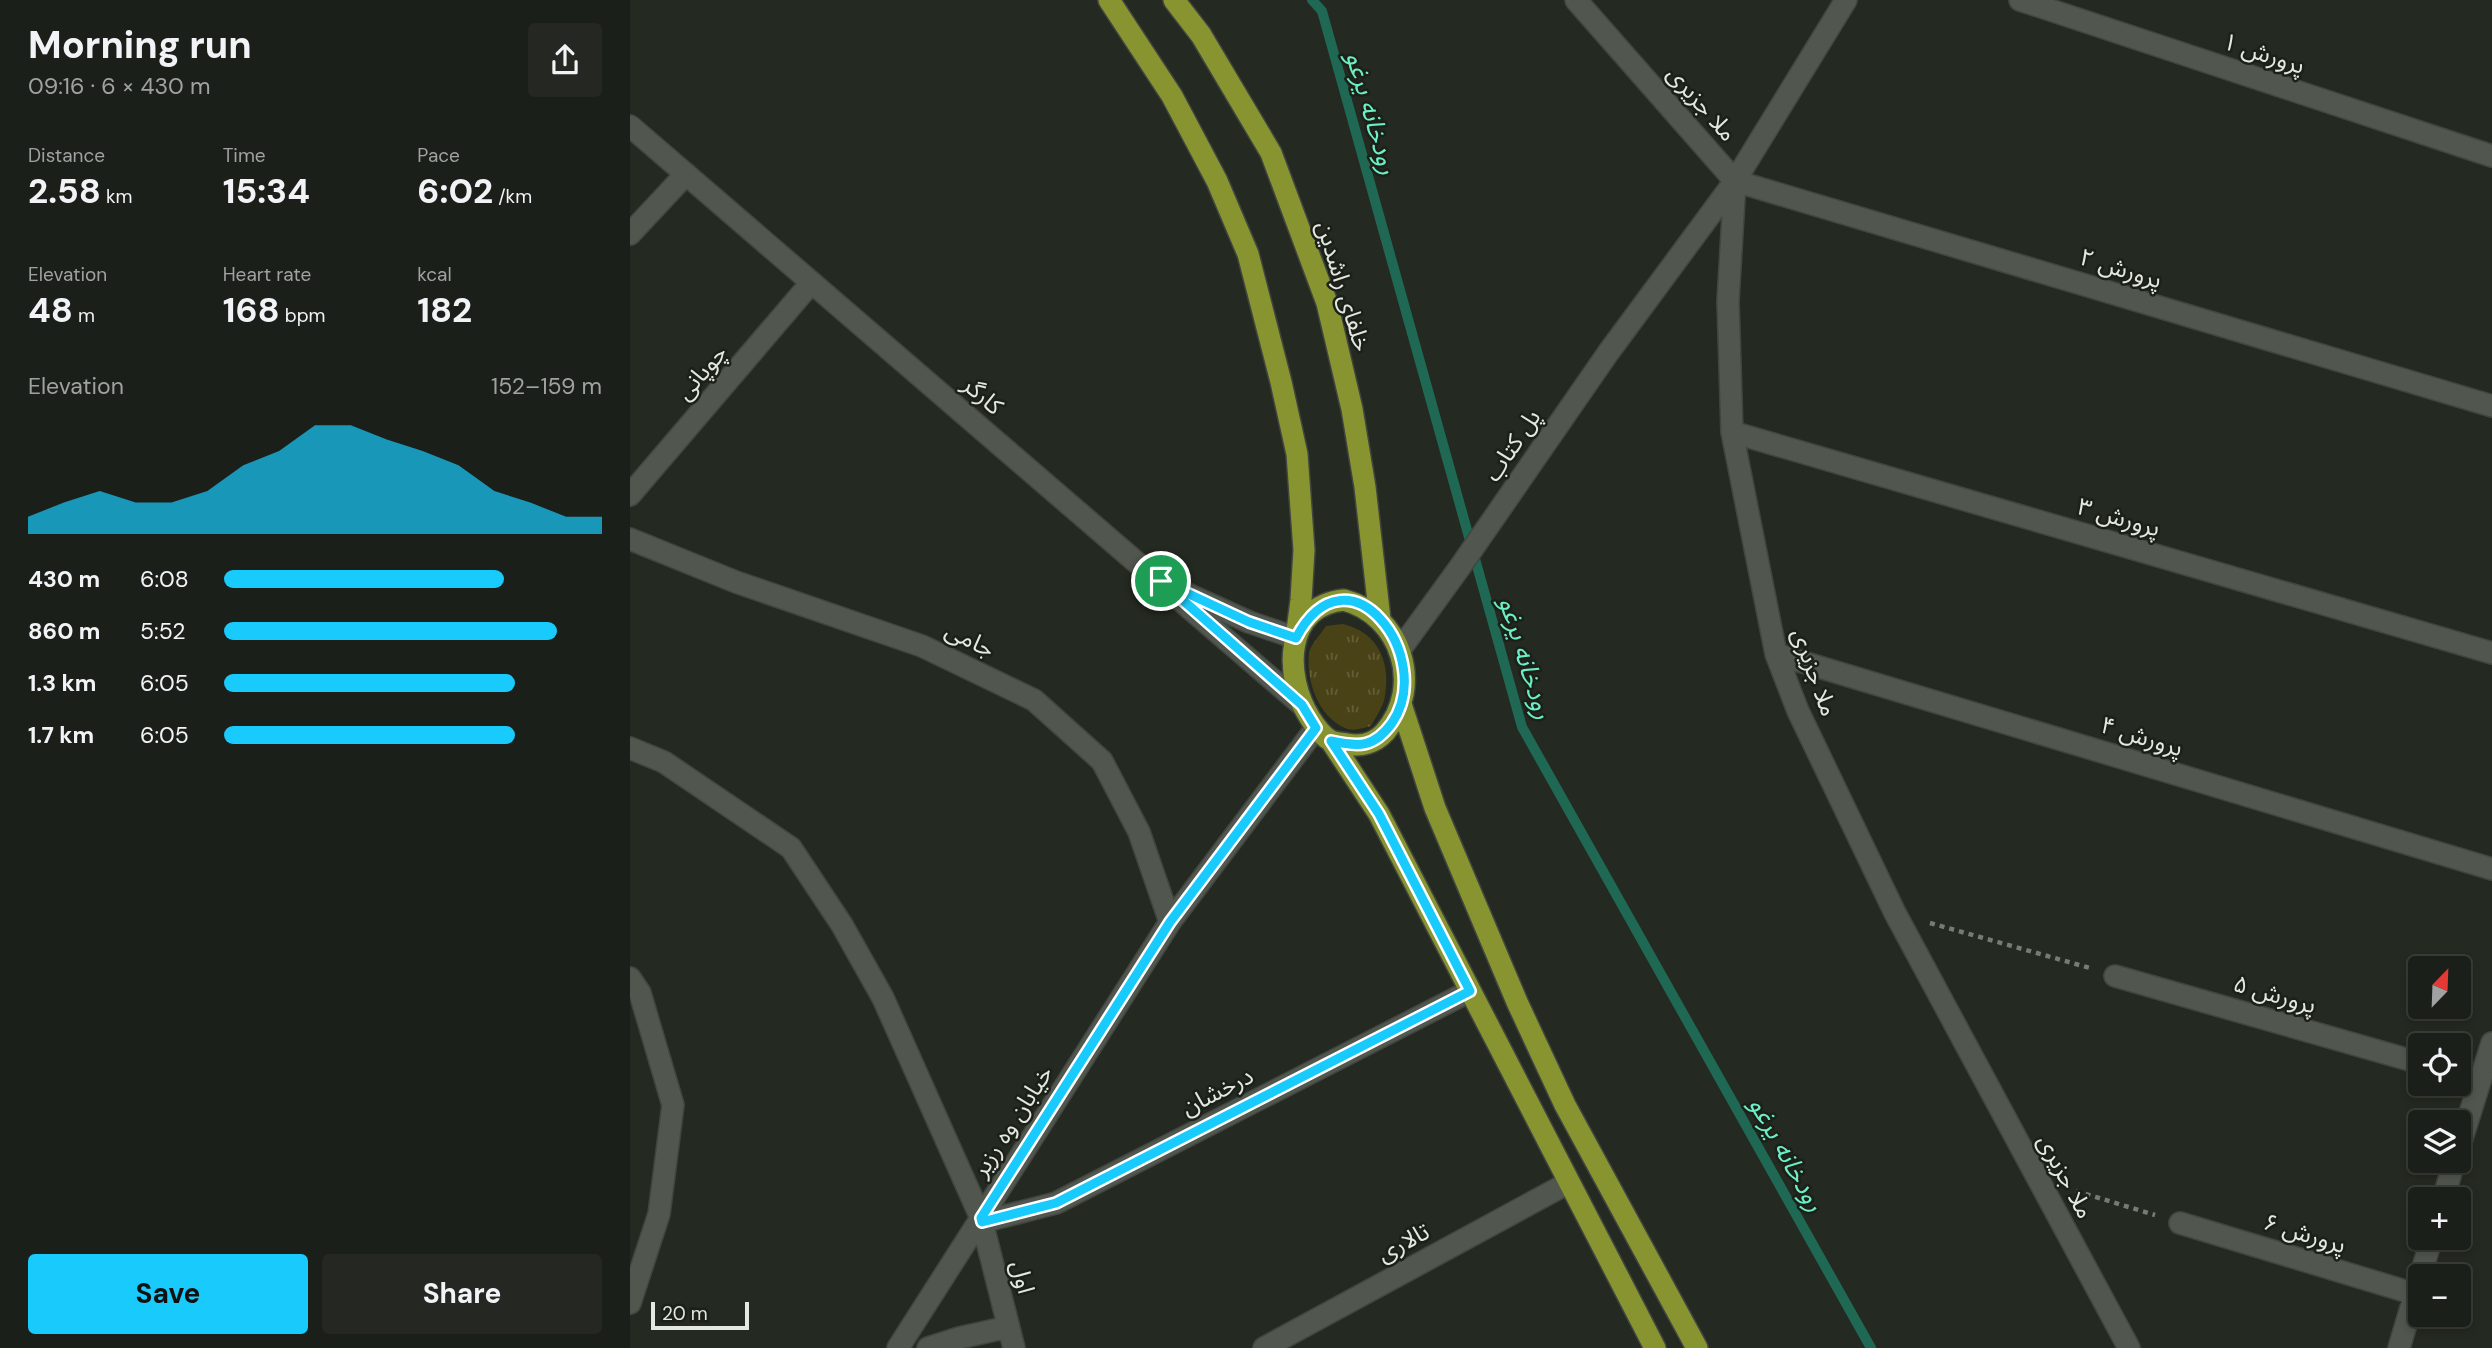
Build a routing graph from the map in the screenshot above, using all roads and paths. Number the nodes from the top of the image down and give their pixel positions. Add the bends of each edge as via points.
1 (1109, 0) edge
2 (1174, 0) edge
3 (1576, 0) edge
4 (1846, 0) edge
5 (2020, 0) edge
6 (630, 126) edge
7 (2492, 156) edge
8 (686, 174) junction
9 (1735, 181) junction
10 (630, 234) edge
11 (811, 283) junction
12 (2492, 406) edge
13 (1732, 432) junction
14 (630, 495) edge
15 (630, 539) edge
16 (1161, 581) junction
17 (1380, 619) junction
18 (1296, 638) junction
19 (1399, 651) junction
20 (2492, 653) edge
21 (1776, 654) junction
22 (1401, 704) junction
23 (1302, 705) junction
24 (1324, 734) junction
25 (630, 748) edge
26 (2492, 869) edge
27 (1895, 913) junction
28 (1170, 922) junction
29 (2115, 976) joint
30 (630, 978) edge
31 (1470, 991) junction
32 (2492, 1043) edge
33 (2408, 1060) edge
34 (2471, 1074) edge
35 (2038, 1180) junction
36 (1568, 1183) junction
37 (982, 1220) junction
38 (2180, 1223) joint
39 (2408, 1292) edge
40 (630, 1304) edge
41 (2408, 1318) edge
42 (1008, 1327) junction
43 (898, 1348) edge
44 (928, 1348) edge
45 (1014, 1348) edge
46 (1264, 1348) edge
47 (1656, 1348) edge
48 (1697, 1348) edge
49 (2129, 1348) edge
50 (2399, 1348) edge

1 - 18 main road via 1172,96 1217,181 1248,254 1297,454 1304,551
2 - 17 main road, خلفای راشدین via 1201,35 1271,153 1327,303 1365,487
3 - 9 street, ملا جزیری
4 - 9 street, پل کتاب
5 - 7 street, پرورش ۱
6 - 8 street, کارگر
8 - 10 street
8 - 11 street, کارگر
9 - 12 street, پرورش ۲
9 - 13 street, ملا جزیری via 1728,301
9 - 19 street, پل کتاب
11 - 14 street, چوپانی
11 - 16 street, کارگر
13 - 20 street, پرورش ۳
13 - 21 street, ملا جزیری
15 - 28 street, جامی via 736,582 922,646 1034,700 1102,761 1139,832
16 - 18 street via 1249,622
16 - 23 street, کارگر
17 - 18 main road via 1357,604 1329,602 1310,615
17 - 19 main road
18 - 23 main road via 1292,674
19 - 22 main road via 1404,670
21 - 26 street, پرورش ۴
21 - 27 street, ملا جزیری via 1798,711
22 - 24 main road via 1383,734 1368,744 1352,745
22 - 48 main road via 1435,808 1517,1002 1565,1105
23 - 24 main road
24 - 28 street, خیابان وه رزیر
24 - 31 main road via 1379,814
25 - 37 street, اول via 664,762 791,848 883,998
27 - 29 path
27 - 35 street, ملا جزیری
28 - 37 street, خیابان وه رزیر
29 - 33 street, پرورش ۵
30 - 40 street via 640,993 673,1105 659,1214
31 - 36 main road
31 - 37 street, درخشان via 1056,1203
32 - 34 street
35 - 38 path
35 - 49 street, ملا جزیری
36 - 46 street, تالاری
36 - 47 main road
37 - 42 street, اول
37 - 43 street, خیابان وه رزیر
38 - 39 street, پرورش ۶
41 - 50 street
42 - 44 street
42 - 45 street, اول

